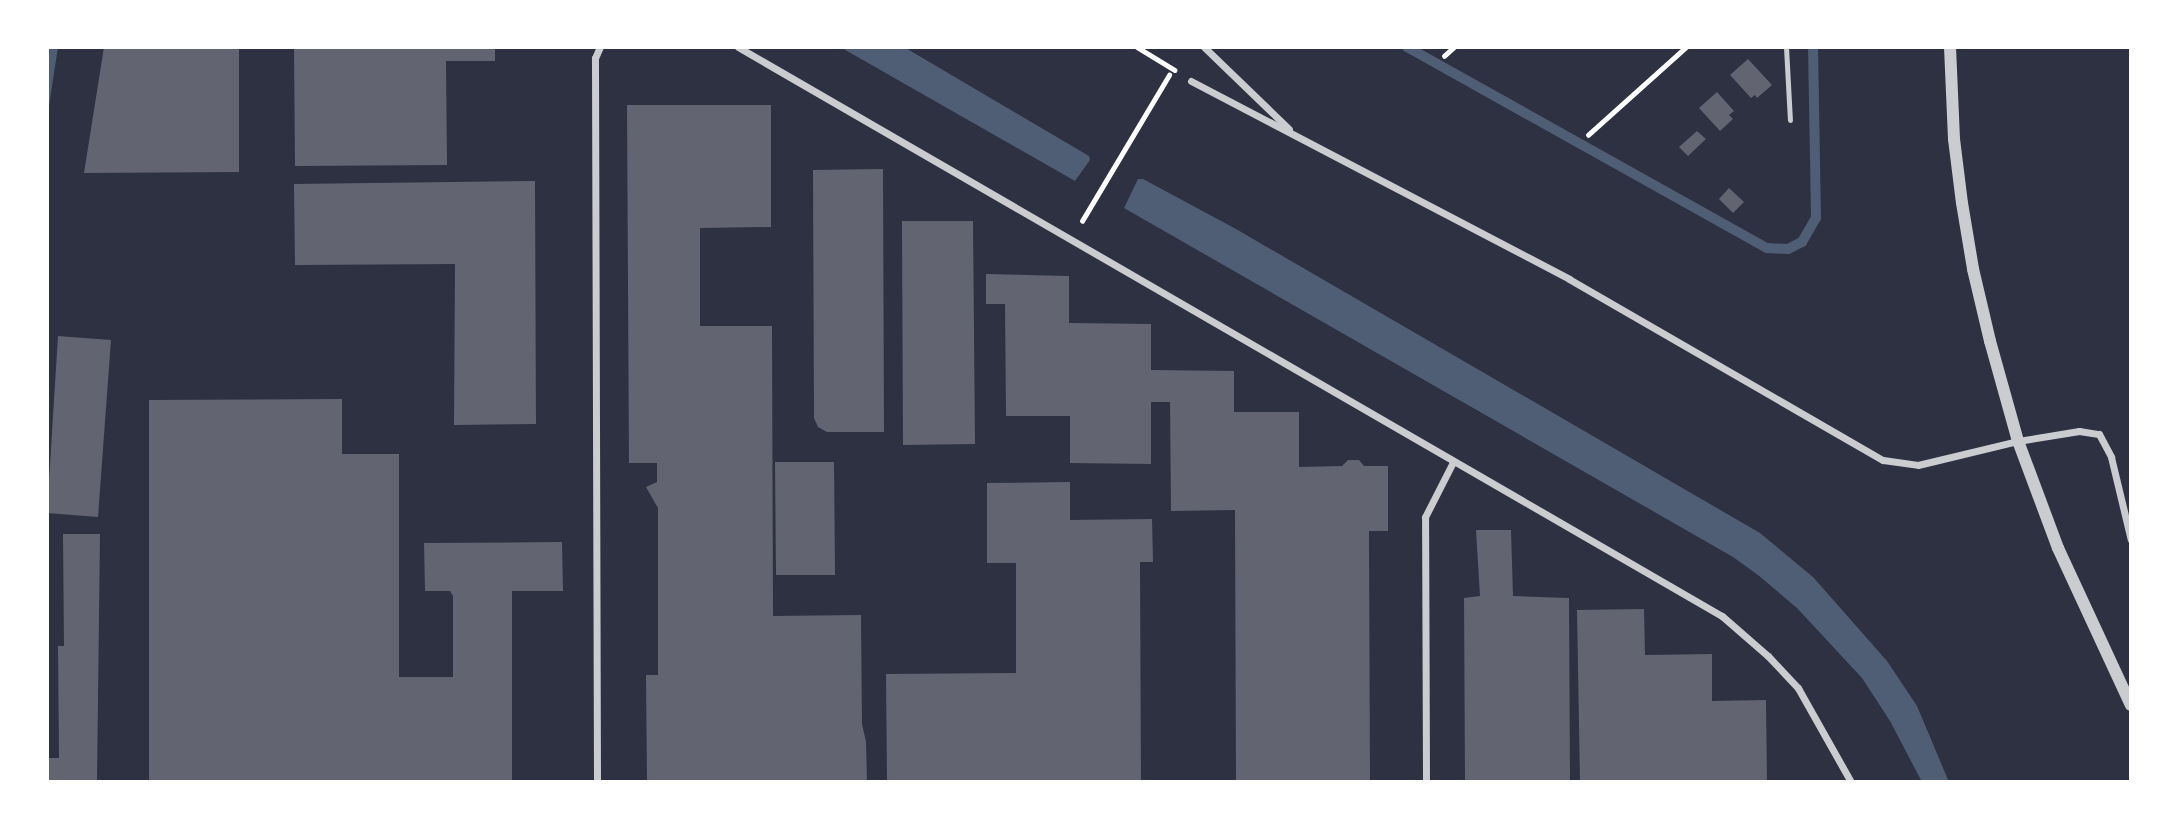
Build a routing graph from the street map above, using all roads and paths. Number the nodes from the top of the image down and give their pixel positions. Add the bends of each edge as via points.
1 (600, 47) edge
2 (738, 47) edge
3 (1137, 47) edge
4 (1204, 47) edge
5 (1454, 47) edge
6 (1686, 47) edge
7 (1786, 47) edge
8 (1950, 47) edge
9 (1444, 56) dead end
10 (1191, 81) joint
11 (1165, 82) dead end
12 (1790, 120) dead end
13 (1294, 134) junction
14 (1588, 135) dead end
15 (1072, 238) junction
16 (2018, 441) junction
17 (1453, 462) junction
18 (2131, 540) edge
19 (2131, 705) edge
20 (597, 782) edge
21 (1426, 782) edge
22 (1851, 782) edge

1 - 20 street via 595,58
2 - 15 street
3 - 10 path
4 - 13 street
5 - 9 path
6 - 14 path
7 - 12 lane
8 - 16 street via 1954,139 1973,269
10 - 13 street
11 - 15 path
13 - 16 street via 1569,279 1883,460 1919,465
15 - 17 street
16 - 18 street via 2079,431 2099,434 2111,457
16 - 19 street via 2072,581
17 - 21 street via 1425,517
17 - 22 street via 1722,616 1798,688

